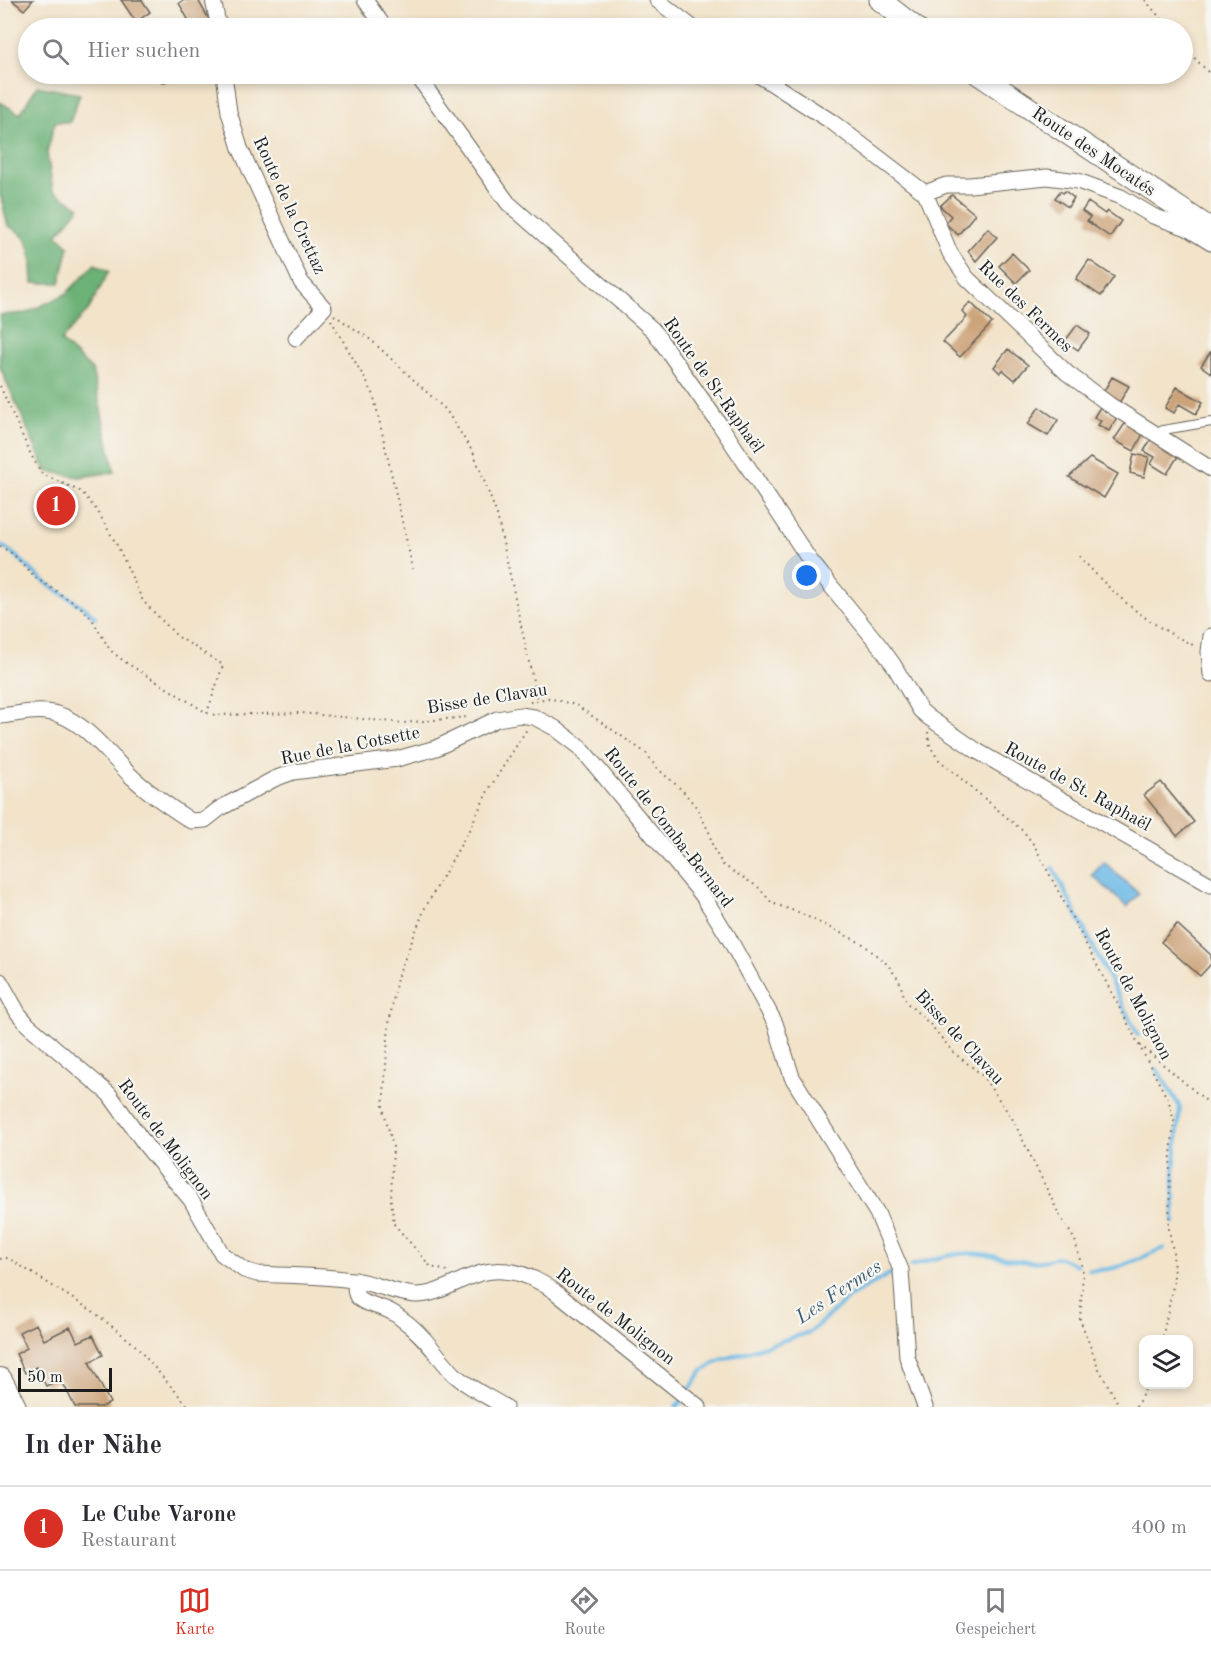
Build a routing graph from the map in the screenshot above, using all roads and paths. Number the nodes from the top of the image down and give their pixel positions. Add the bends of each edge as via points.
1 (213, 0) edge
2 (365, 0) edge
3 (657, 0) edge
4 (880, 0) edge
5 (1145, 0) edge
6 (217, 18) edge
7 (378, 18) edge
8 (680, 18) edge
9 (903, 18) edge
10 (1160, 18) edge
11 (1193, 56) edge
12 (1211, 75) edge
13 (225, 84) edge
14 (423, 84) edge
15 (773, 84) edge
16 (993, 84) edge
17 (925, 192) junction
18 (1211, 229) edge
19 (1211, 243) edge
20 (324, 308) junction
21 (296, 338) dead end
22 (0, 386) edge
23 (1211, 422) edge
24 (1156, 434) junction
25 (1211, 469) edge
26 (0, 546) edge
27 (1078, 556) dead end
28 (413, 569) dead end
29 (1211, 636) edge
30 (1209, 652) junction
31 (1211, 674) edge
32 (537, 700) junction
33 (525, 702) dead end
34 (207, 713) junction
35 (475, 715) dead end
36 (0, 716) edge
37 (534, 717) junction
38 (928, 717) junction
39 (1211, 885) edge
40 (0, 981) edge
41 (1138, 1043) junction
42 (1211, 1105) edge
43 (0, 1259) edge
44 (448, 1272) dead end
45 (356, 1280) junction
46 (1163, 1335) edge
47 (0, 1380) edge
48 (1145, 1389) edge
49 (691, 1399) edge
50 (14, 1407) edge
51 (189, 1407) edge
52 (505, 1407) edge
53 (925, 1407) edge
54 (1120, 1407) edge
55 (1136, 1407) edge

1 - 6 street
2 - 7 street
3 - 8 street
4 - 9 street
5 - 10 path
11 - 12 path
13 - 20 street, Route de la Crettaz via 240,148 301,282
14 - 38 street, Route de St-Raphaël via 508,202 653,330 809,559 879,645
15 - 17 street
16 - 18 street, Route des Mocatés
17 - 19 street via 946,185 1047,177 1078,181 1121,197
17 - 24 street, Rue des Fermes via 950,253 967,278 1067,373
20 - 21 street
20 - 28 path via 374,393
20 - 32 path via 371,340 446,410 474,454 497,515
22 - 34 path via 42,474 82,492 98,512 143,601 177,636 223,665
23 - 24 lane
24 - 25 street, Rue des Fermes
26 - 34 path, Bisse de Clavau via 36,578 83,609 110,650
27 - 30 path via 1146,620
29 - 30 street
30 - 31 street
32 - 33 path, Bisse de Clavau
32 - 37 path
32 - 54 path, Bisse de Clavau via 548,698 576,705 646,753 691,799 723,865 758,886 772,903 863,944 893,972 906,1002 954,1053 985,1079 1012,1118 1075,1240 1083,1272 1080,1319 1098,1367
34 - 35 path, Bisse de Clavau via 301,713 403,723
36 - 37 street, Rue de la Cotsette via 47,712 70,720 158,799 191,821 205,820 293,772 397,759 436,748 497,719
37 - 44 path via 489,789 425,908 397,978 389,1024 383,1107 393,1147 394,1224 431,1267
37 - 53 street, Route de Comba-Bernard via 580,747 703,896 729,938 775,1023 792,1077 877,1213 901,1270 907,1358
38 - 39 street, Route de St. Raphaël via 977,751
38 - 41 path, Route de Molignon via 927,738 938,759 1012,821 1034,845
40 - 45 street, Route de Molignon via 28,1025 109,1094 191,1200 227,1258 257,1274
41 - 42 path
41 - 46 path, Route de Molignon via 1170,1102 1174,1121 1169,1202 1174,1281
43 - 51 path via 8,1258 94,1312 134,1344
45 - 49 street, Route de Molignon via 426,1295 481,1273 521,1273 546,1286
45 - 52 street via 354,1290 358,1298 402,1319 456,1376
47 - 50 main road
48 - 55 path

